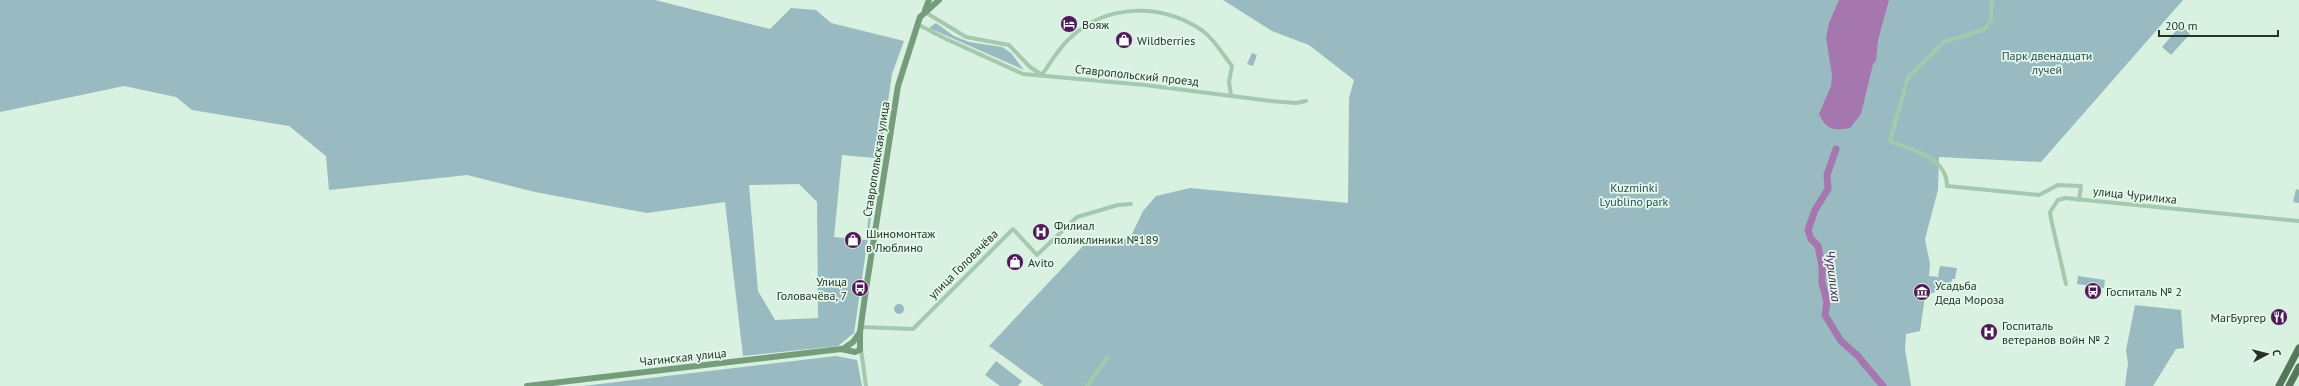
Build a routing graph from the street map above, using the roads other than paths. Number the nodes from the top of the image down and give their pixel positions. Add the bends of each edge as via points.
1 (929, 0) edge
2 (938, 0) edge
3 (1992, 0) edge
4 (924, 12) junction
5 (917, 24) junction
6 (1042, 75) junction
7 (1231, 95) junction
8 (1306, 101) dead end
9 (2079, 200) junction
10 (1131, 204) dead end
11 (2299, 221) edge
12 (2066, 284) dead end
13 (860, 329) junction
14 (853, 343) junction
15 (861, 347) junction
16 (2299, 348) edge
17 (841, 349) junction
18 (853, 351) junction
19 (1107, 358) dead end
20 (861, 359) junction
21 (2299, 367) edge
22 (527, 386) edge
23 (866, 386) edge
24 (1087, 386) edge
25 (2279, 386) edge
26 (2289, 386) edge

1 - 4 street
2 - 4 street, Ставропольская улица
3 - 9 street via 1991,19 1985,29 1944,42 1908,77 1890,141 1931,158 1947,177 1947,186 2039,195 2058,185 2082,186
4 - 5 street, Ставропольская улица
4 - 6 street via 966,37 1009,45 1030,67
5 - 6 street, Ставропольский проезд via 1024,74
5 - 13 street, Ставропольская улица via 898,86
6 - 7 street, Ставропольский проезд
6 - 7 street via 1069,39 1091,23 1125,11 1165,12 1202,31 1211,39 1232,66 1229,82
7 - 8 street, Ставропольский проезд via 1271,101
9 - 11 street, улица Чурилиха
9 - 12 street, улица Чурилиха via 2058,200 2050,212
10 - 13 street, улица Головачёва via 1118,205 1077,217 1037,255 1013,229 913,329
13 - 14 street, Ставропольская улица
13 - 15 street, Ставропольская улица
14 - 15 street
14 - 17 street, Чагинская улица
14 - 18 street
15 - 18 street
15 - 20 street
16 - 25 main road
17 - 18 street, Чагинская улица
17 - 22 street, Чагинская улица
18 - 20 street
19 - 24 street
20 - 23 street
21 - 26 main road

